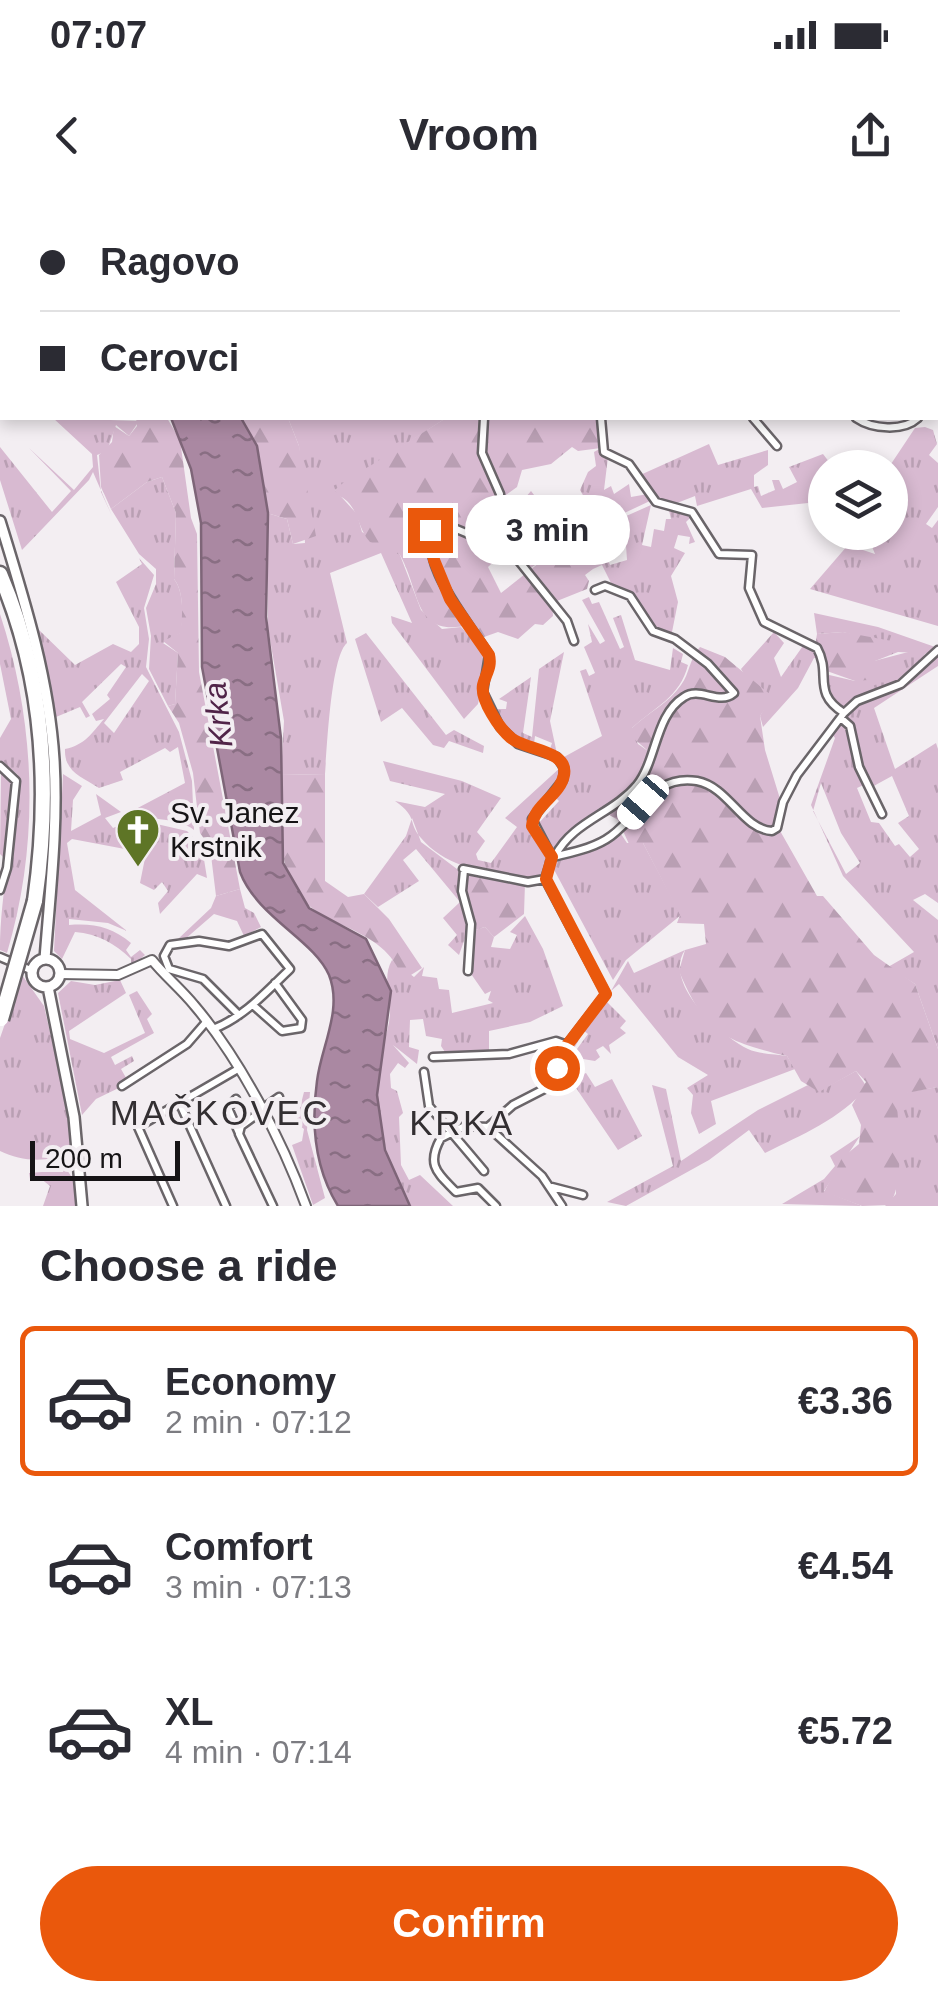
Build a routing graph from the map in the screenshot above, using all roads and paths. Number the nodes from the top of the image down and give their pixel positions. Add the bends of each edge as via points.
1 (484, 420) edge
2 (601, 420) edge
3 (755, 420) edge
4 (863, 420) edge
5 (916, 420) edge
6 (776, 446) dead end
7 (0, 521) edge
8 (502, 540) junction
9 (0, 574) edge
10 (594, 590) dead end
11 (0, 598) edge
12 (574, 641) dead end
13 (938, 650) edge
14 (843, 716) junction
15 (0, 766) edge
16 (882, 814) dead end
17 (554, 857) junction
18 (3, 868) edge
19 (546, 879) junction
20 (0, 890) edge
21 (31, 899) junction
22 (0, 957) edge
23 (45, 959) junction
24 (33, 971) junction
25 (468, 971) dead end
26 (60, 974) junction
27 (275, 983) junction
28 (48, 987) junction
29 (0, 994) edge
30 (254, 1006) dead end
31 (239, 1014) junction
32 (0, 1021) edge
33 (206, 1021) junction
34 (212, 1030) junction
35 (567, 1045) junction
36 (433, 1058) dead end
37 (238, 1069) junction
38 (424, 1072) dead end
39 (122, 1086) dead end
40 (280, 1097) dead end
41 (236, 1099) dead end
42 (180, 1104) junction
43 (260, 1111) junction
44 (488, 1127) junction
45 (453, 1130) junction
46 (240, 1134) junction
47 (484, 1171) dead end
48 (551, 1187) junction
49 (583, 1195) dead end
50 (82, 1206) edge
51 (173, 1206) edge
52 (226, 1206) edge
53 (273, 1206) edge
54 (306, 1206) edge
55 (496, 1206) edge
56 (562, 1206) edge

1 - 8 street via 482,452 500,494
2 - 14 street via 604,452 629,464 656,502 692,512 719,554 752,554 750,588 764,622 817,648 826,697
3 - 6 street
4 - 5 street via 884,426
7 - 23 main road via 42,671 52,736 55,807
8 - 12 street via 567,621
8 - 17 street via 485,541 435,520 430,530 450,599 489,655 483,692 500,727 518,744 562,764 562,780 532,820
9 - 21 highway via 32,671 41,728 45,807
10 - 17 street via 606,586 630,596 652,631 680,642 734,694 685,695 670,710 634,788 573,831
11 - 21 highway via 24,676 34,744
13 - 14 street via 901,684 857,701
14 - 16 street
14 - 17 street via 797,775 772,832 718,788 678,780 657,788 610,836
15 - 18 street via 16,781
17 - 19 street
18 - 20 street
19 - 25 street via 528,882 462,869 471,924
19 - 35 street via 606,990
21 - 29 highway
21 - 32 highway, bridge
22 - 24 street
23 - 24 main road
23 - 26 main road
24 - 28 main road via 36,982
26 - 28 main road
26 - 33 street via 118,975 152,960
27 - 30 street via 301,1028 282,1031
27 - 31 street
27 - 31 street via 290,969 262,934 229,946 170,944 164,956 169,968 202,979
28 - 50 main road via 76,1125
31 - 34 street
33 - 34 street
33 - 39 street via 187,1044
34 - 37 street
35 - 36 street via 556,1041 509,1054
35 - 44 street via 550,1086
37 - 42 street
37 - 43 street
38 - 45 street via 429,1106
40 - 43 street
41 - 46 street via 228,1108
42 - 51 street via 138,1130
42 - 52 street
43 - 46 street
43 - 54 street via 284,1148
44 - 45 street
44 - 48 street
45 - 47 street
45 - 55 street via 436,1148 437,1177 459,1194 478,1188
46 - 53 street
48 - 49 street
48 - 56 street

